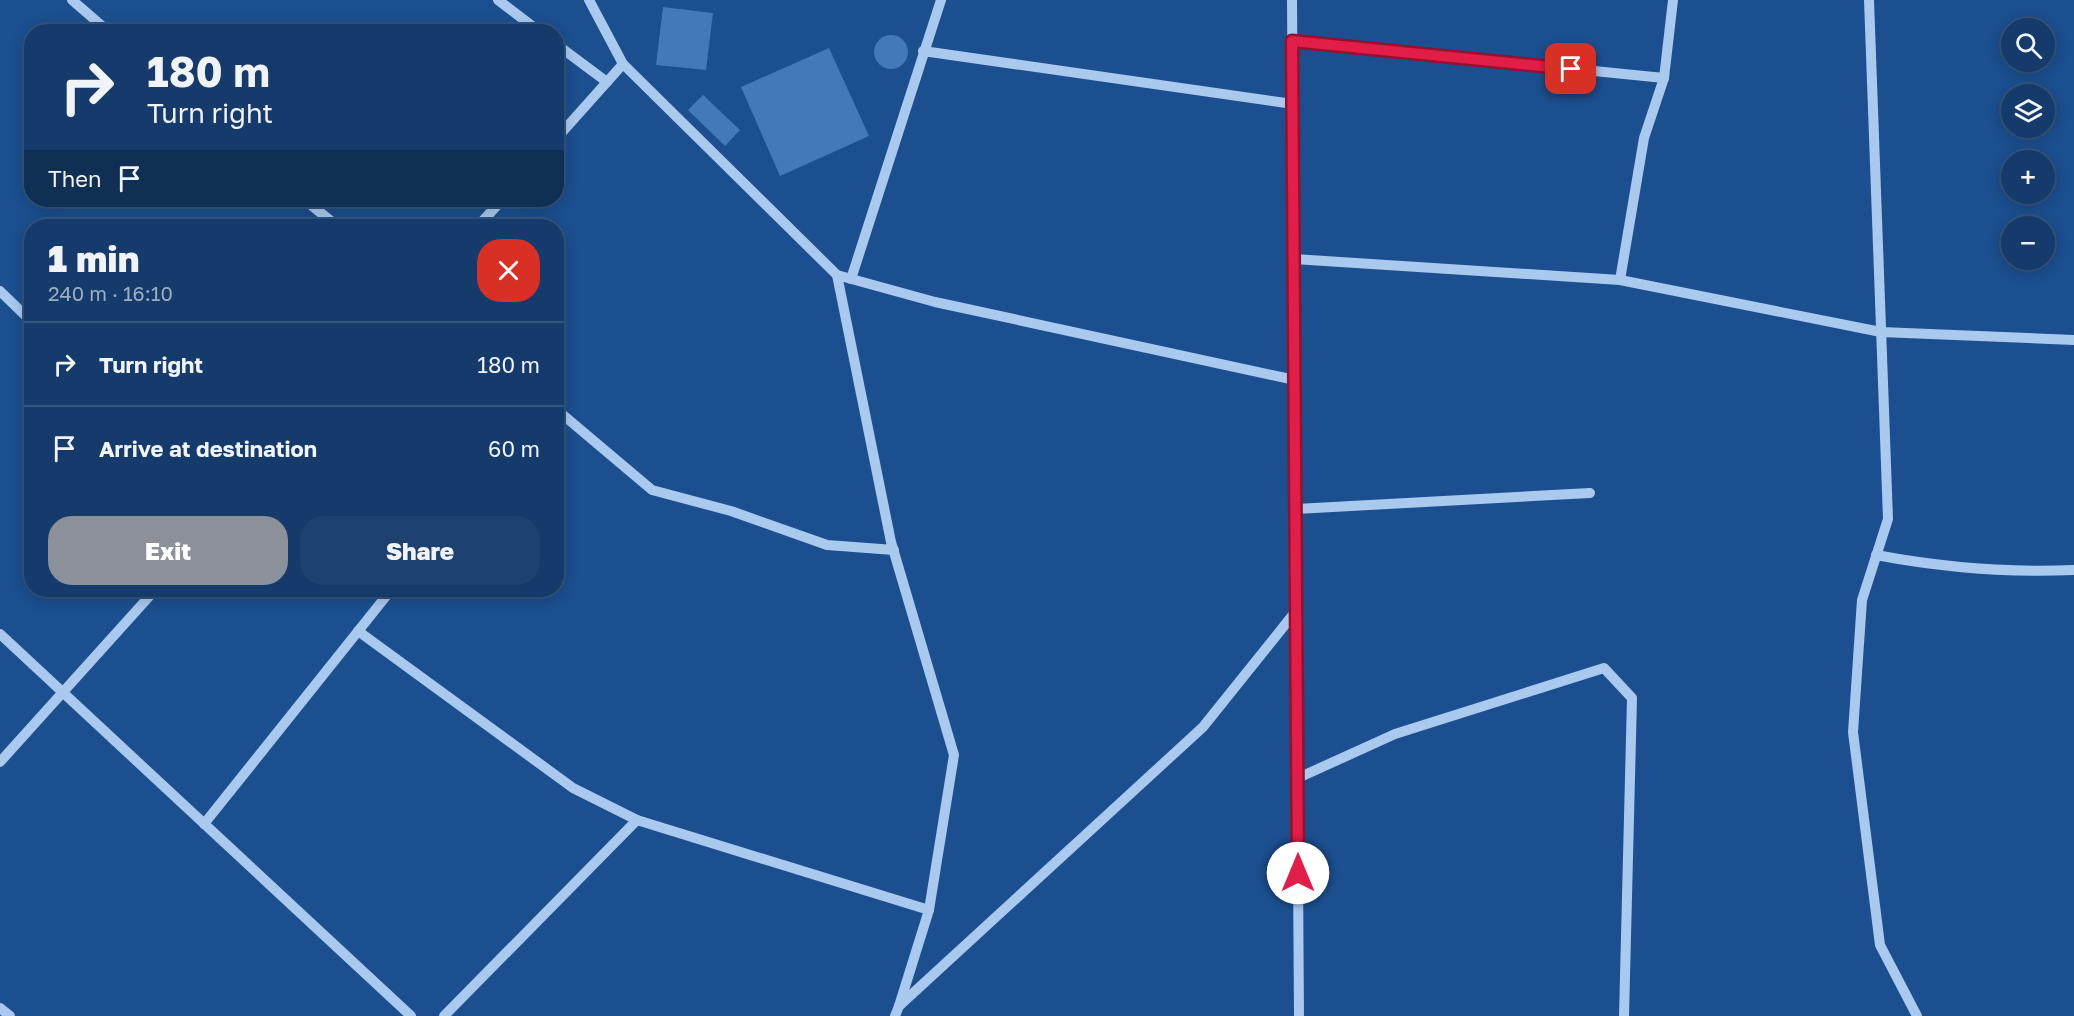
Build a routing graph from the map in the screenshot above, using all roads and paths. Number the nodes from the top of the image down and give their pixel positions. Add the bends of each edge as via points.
1 (72, 0) edge
2 (498, 0) edge
3 (589, 0) edge
4 (941, 0) edge
5 (1292, 0) edge
6 (1673, 0) edge
7 (1869, 0) edge
8 (99, 24) edge
9 (530, 24) edge
10 (1292, 41) junction
11 (564, 50) edge
12 (923, 51) junction
13 (623, 63) junction
14 (1664, 78) junction
15 (607, 82) junction
16 (1293, 104) junction
17 (564, 130) edge
18 (314, 207) edge
19 (496, 207) edge
20 (328, 219) edge
21 (484, 219) edge
22 (1294, 259) junction
23 (837, 276) junction
24 (851, 279) junction
25 (1620, 280) junction
26 (0, 291) edge
27 (24, 314) edge
28 (1881, 332) junction
29 (2074, 340) edge
30 (1294, 380) junction
31 (564, 416) edge
32 (1590, 493) dead end
33 (1296, 509) junction
34 (894, 550) junction
35 (1876, 555) junction
36 (2074, 570) edge
37 (149, 597) edge
38 (385, 597) edge
39 (1296, 611) junction
40 (358, 631) junction
41 (0, 634) edge
42 (63, 693) junction
43 (0, 762) edge
44 (1298, 778) junction
45 (637, 820) junction
46 (204, 824) junction
47 (928, 910) junction
48 (0, 1008) edge
49 (897, 1011) edge
50 (10, 1016) edge
51 (411, 1016) edge
52 (444, 1016) edge
53 (1299, 1016) edge
54 (1624, 1016) edge
55 (1917, 1016) edge

1 - 8 street
2 - 9 street
3 - 13 street
4 - 12 street
5 - 10 street
6 - 14 street
7 - 28 street
10 - 14 street
10 - 16 street
11 - 15 street
12 - 16 street
12 - 24 street
13 - 15 street
13 - 23 street
14 - 25 street via 1644,138
15 - 17 street
16 - 22 street
18 - 20 street
19 - 21 street
22 - 25 street
22 - 30 street
23 - 24 street
23 - 34 street
24 - 30 street via 936,302
25 - 28 street
26 - 27 street
28 - 29 street
28 - 35 street via 1888,519
30 - 33 street
31 - 34 street via 652,490 732,511 827,545
32 - 33 street
33 - 39 street
34 - 47 street via 954,755
35 - 36 street via 2036,572
35 - 55 street via 1862,600 1853,732 1880,945
37 - 42 street
38 - 40 street
39 - 44 street
39 - 49 street via 1203,727
40 - 45 street via 573,788
40 - 46 street
41 - 42 street
42 - 43 street
42 - 46 street
44 - 53 street
44 - 54 street via 1395,734 1604,668 1632,698
45 - 47 street
45 - 52 street
46 - 51 street
47 - 49 street
48 - 50 street

